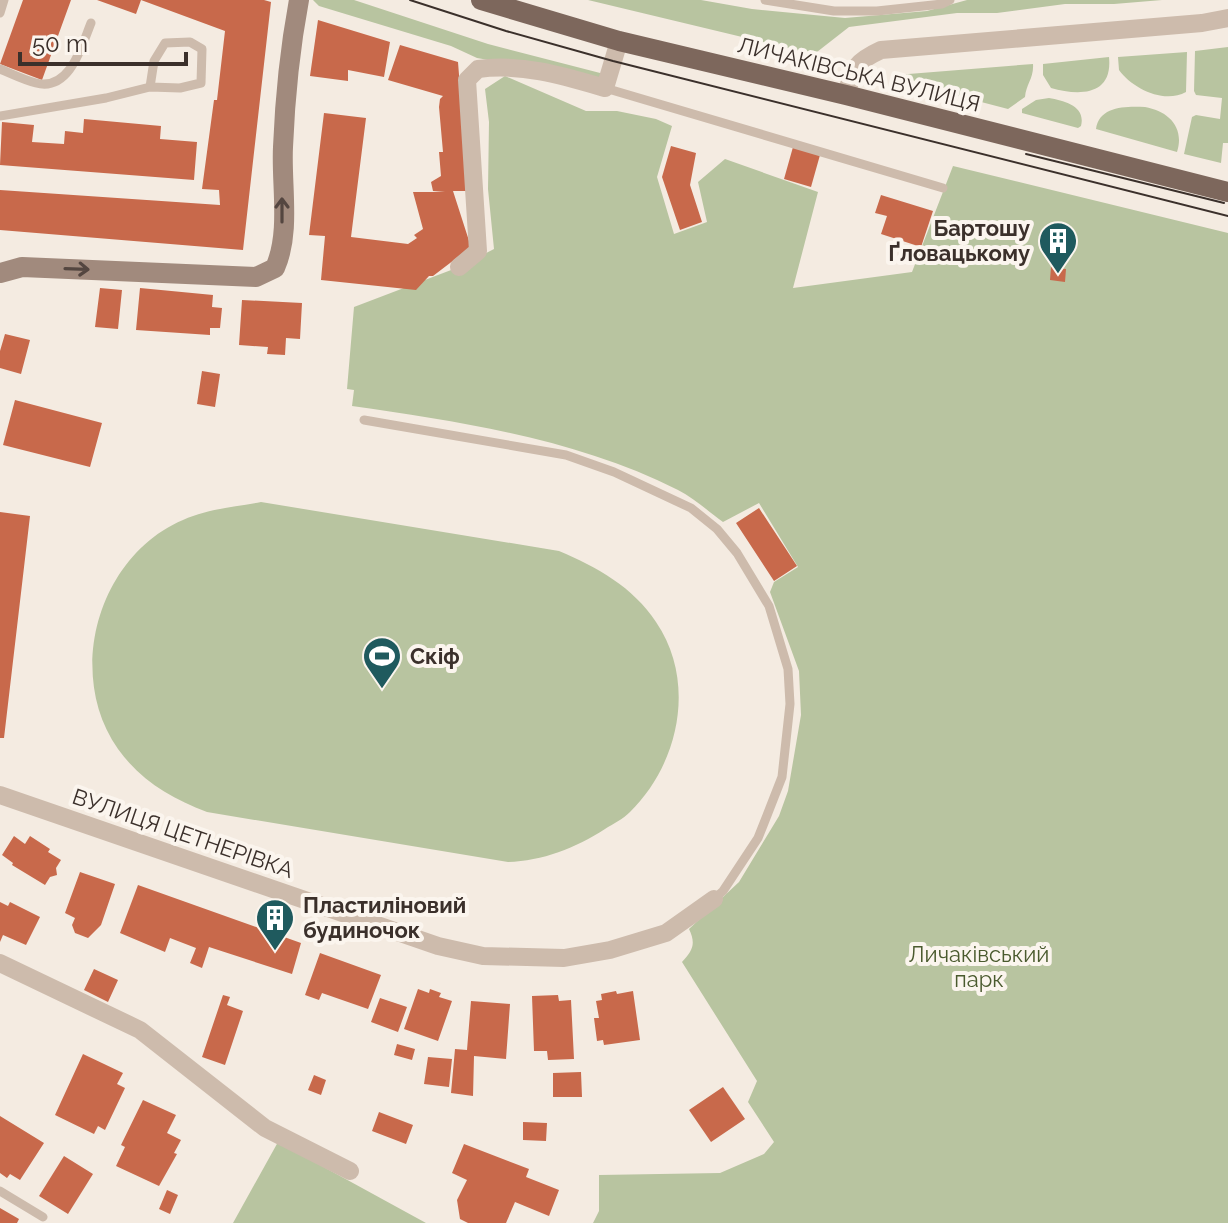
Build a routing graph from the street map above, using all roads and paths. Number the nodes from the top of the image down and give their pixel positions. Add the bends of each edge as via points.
1 (4, 0) edge
2 (299, 0) edge
3 (481, 0) edge
4 (765, 0) edge
5 (950, 0) edge
6 (0, 13) edge
7 (1228, 18) edge
8 (91, 23) dead end
9 (619, 41) junction
10 (0, 69) edge
11 (150, 87) junction
12 (605, 88) junction
13 (846, 95) junction
14 (0, 116) edge
15 (943, 188) dead end
16 (1228, 192) edge
17 (459, 267) dead end
18 (0, 273) edge
19 (364, 420) dead end
20 (0, 795) edge
21 (714, 899) joint
22 (0, 963) edge
23 (350, 1171) dead end
24 (0, 1191) edge
25 (43, 1217) dead end

1 - 6 lane
18 -> 2 street via 22,267 256,277 275,268 282,252 286,95
3 - 9 main road, ЛИЧАКІВСЬКА ВУЛИЦЯ
4 - 5 lane via 834,11 877,11
7 - 13 street via 881,50 860,60
8 - 10 lane via 74,66 55,81 40,84
9 - 12 street
9 - 13 main road, ЛИЧАКІВСЬКА ВУЛИЦЯ
11 - 11 lane via 201,83 202,49 190,42 165,43 154,61
11 - 14 lane
12 - 15 lane
12 - 17 street via 517,68 478,69 467,80 478,251
13 - 16 main road, ЛИЧАКІВСЬКА ВУЛИЦЯ
19 - 21 lane via 566,455 614,472 691,508 737,553 769,606 788,669 790,704 782,777 769,811 758,838
20 - 21 street, ВУЛИЦЯ ЦЕТНЕРІВКА via 438,946 483,956 564,958 621,947 666,933
22 - 23 street via 140,1030 265,1128
24 - 25 lane

